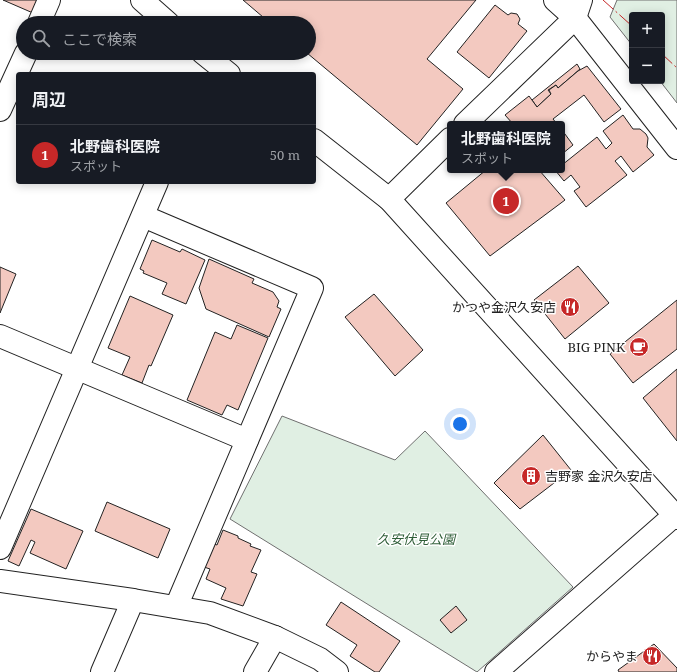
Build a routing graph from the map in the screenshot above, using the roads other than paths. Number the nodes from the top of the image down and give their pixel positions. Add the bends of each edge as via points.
1 (49, 0) edge
2 (142, 0) edge
3 (555, 0) edge
4 (578, 9) edge
5 (42, 16) edge
6 (160, 16) edge
7 (23, 60) edge
8 (206, 62) edge
9 (17, 72) edge
10 (225, 72) edge
11 (16, 75) edge
12 (0, 110) edge
13 (468, 121) edge
14 (316, 142) edge
15 (447, 142) edge
16 (677, 148) edge
17 (156, 184) edge
18 (389, 198) junction
19 (143, 216) junction
20 (0, 336) edge
21 (77, 369) junction
22 (247, 440) junction
23 (676, 515) edge
24 (0, 548) edge
25 (0, 581) edge
26 (133, 600) junction
27 (176, 607) junction
28 (274, 637) junction
29 (102, 672) edge
30 (255, 672) edge
31 (337, 672) edge
32 (496, 672) edge

1 - 5 street
2 - 6 street
3 - 4 street
4 - 13 street
4 - 16 street
7 - 9 street
8 - 10 street
11 - 12 street
14 - 18 street
15 - 18 street
17 - 19 street
18 - 23 street
19 - 21 street
19 - 22 street via 312,288
20 - 21 street
21 - 22 street
21 - 24 street
22 - 27 street
23 - 32 street
25 - 26 street
26 - 27 street
26 - 29 street
27 - 28 street via 210,613
28 - 30 street
28 - 31 street via 320,659

